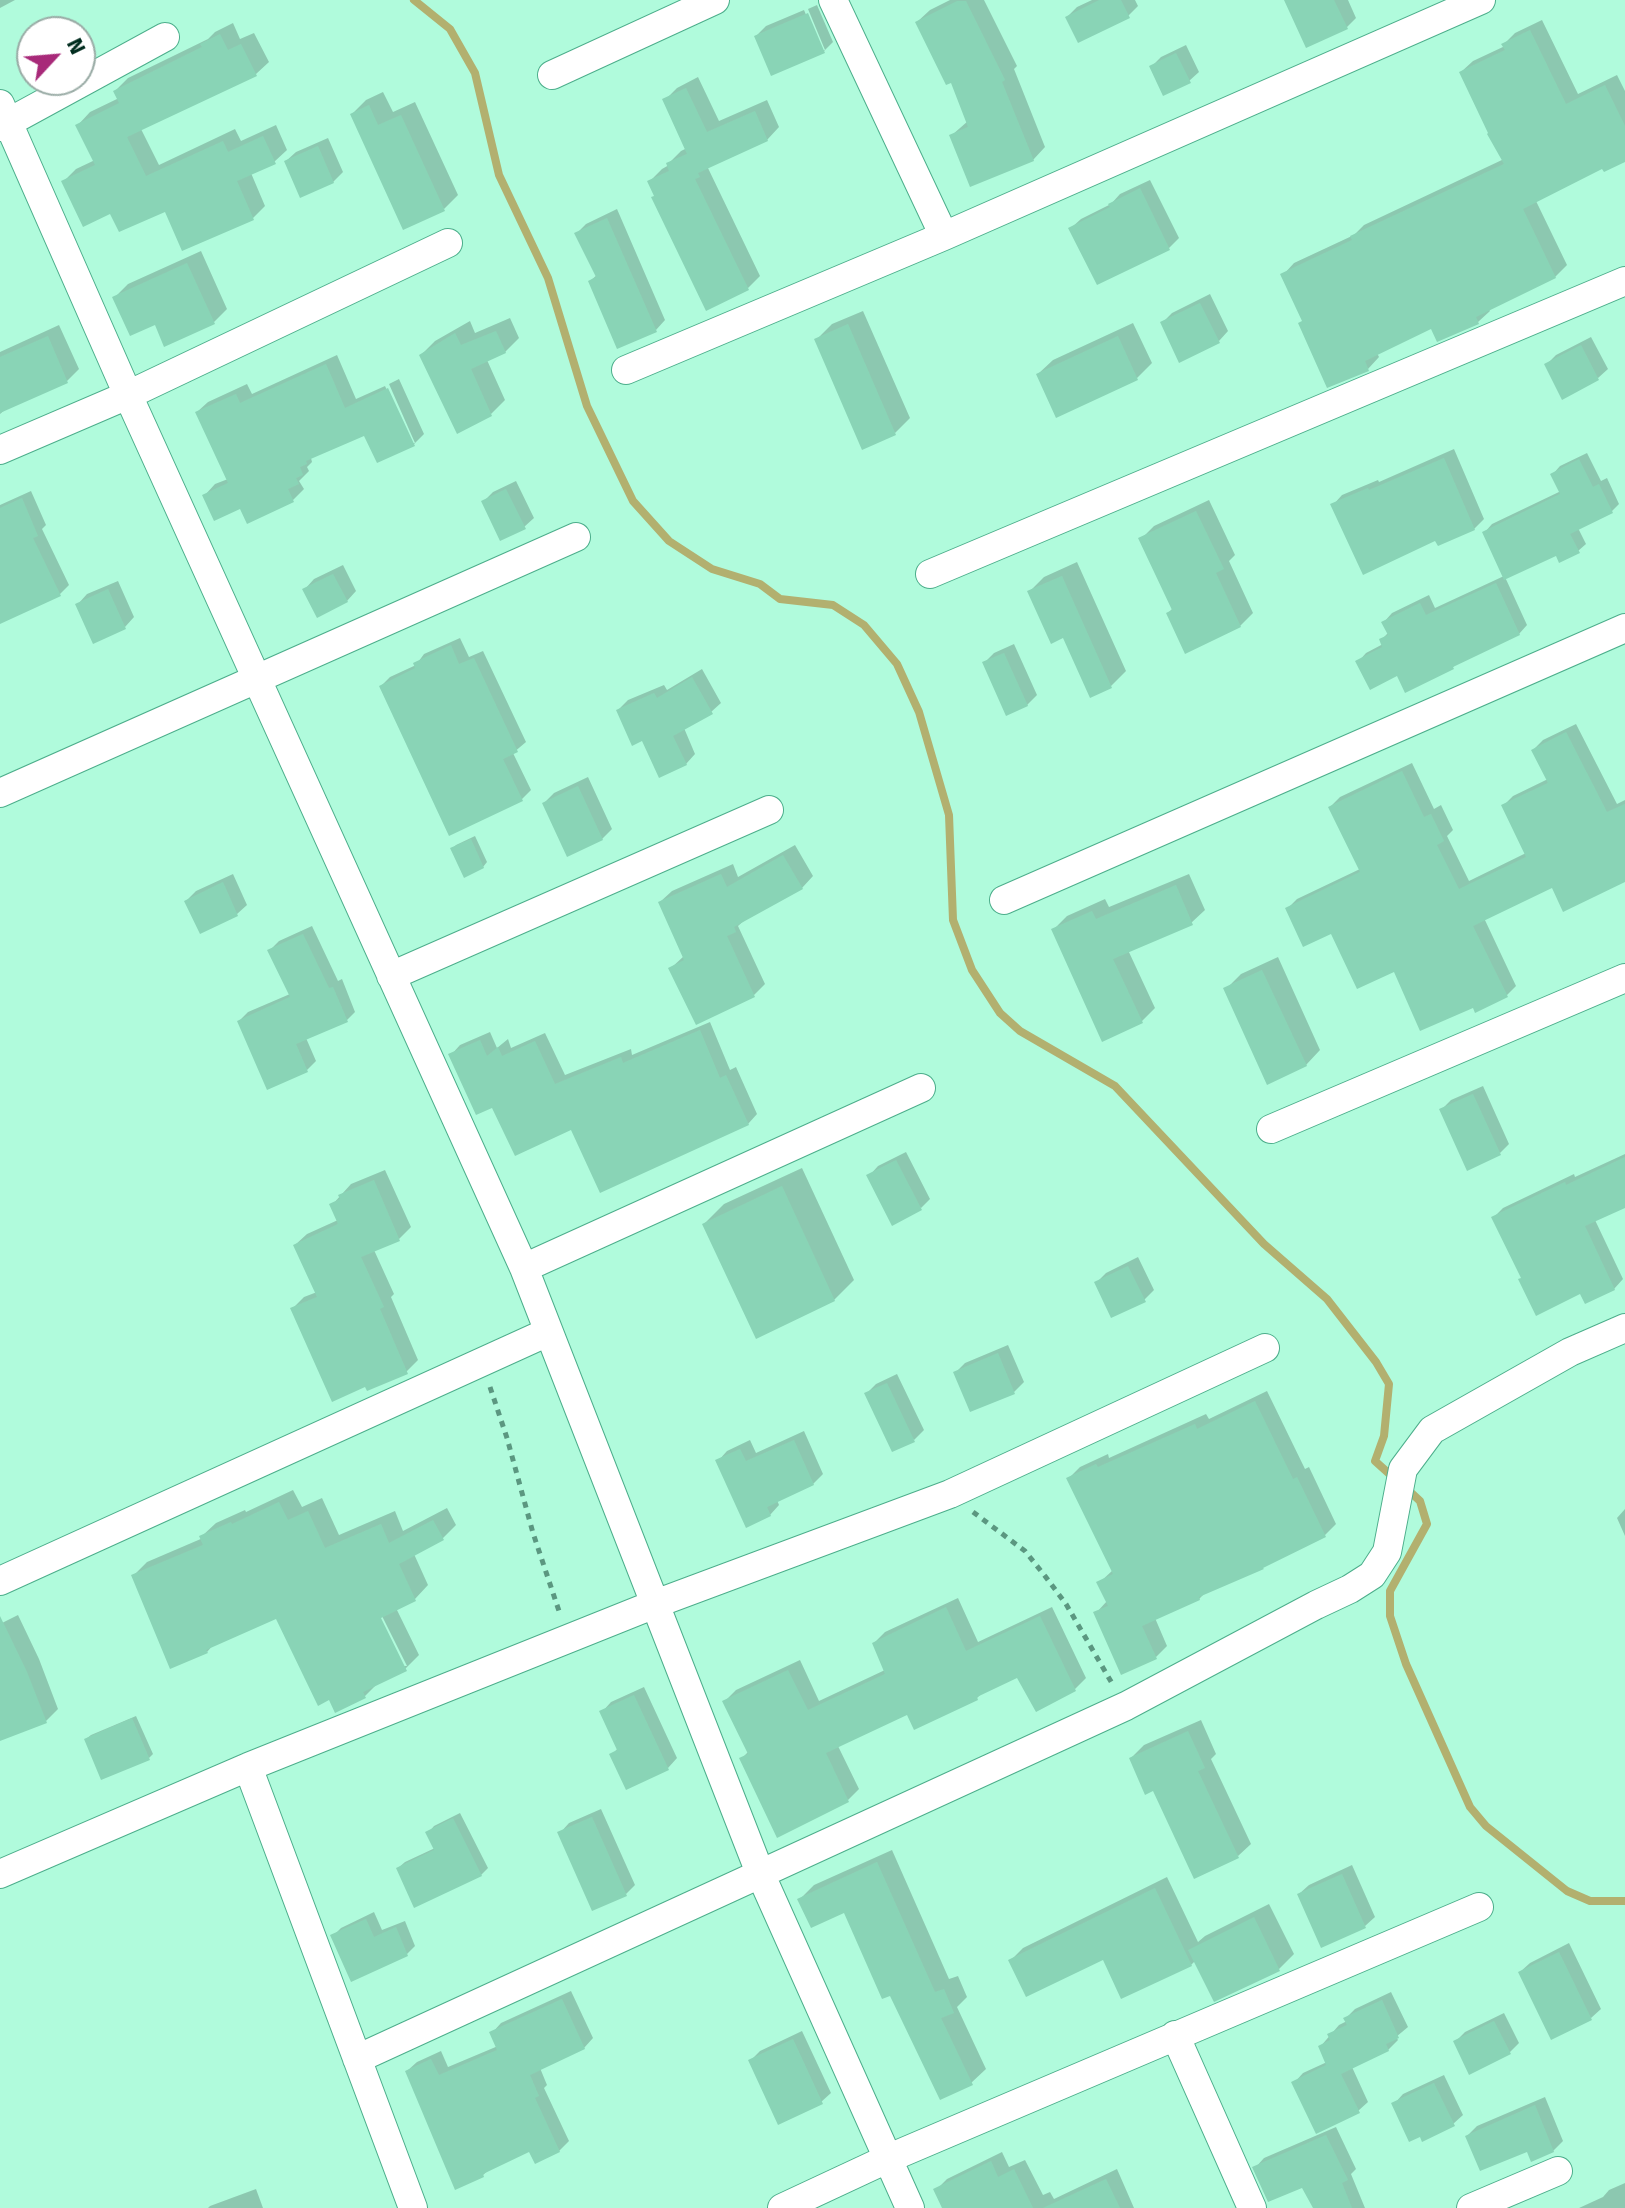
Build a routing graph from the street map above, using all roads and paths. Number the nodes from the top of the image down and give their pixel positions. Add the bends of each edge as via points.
1 (715, 0) edge
2 (833, 0) edge
3 (1481, 0) edge
4 (165, 37) dead end
5 (552, 75) dead end
6 (3, 118) edge
7 (944, 236) junction
8 (448, 243) dead end
9 (1625, 281) edge
10 (626, 370) dead end
11 (128, 395) junction
12 (0, 450) edge
13 (576, 537) dead end
14 (930, 574) dead end
15 (1625, 628) edge
16 (257, 678) junction
17 (0, 793) edge
18 (769, 810) dead end
19 (1004, 900) dead end
20 (391, 976) junction
21 (1625, 978) edge
22 (921, 1088) dead end
23 (1271, 1129) dead end
24 (524, 1268) junction
25 (1625, 1328) edge
26 (548, 1332) junction
27 (1265, 1348) dead end
28 (482, 1363) junction
29 (950, 1494) junction
30 (0, 1581) edge
31 (655, 1604) junction
32 (570, 1639) junction
33 (1126, 1706) junction
34 (248, 1767) junction
35 (760, 1873) junction
36 (0, 1874) edge
37 (1479, 1907) dead end
38 (1175, 2035) junction
39 (357, 2059) junction
40 (887, 2159) junction
41 (1558, 2171) dead end
42 (413, 2208) edge
43 (782, 2208) edge
44 (910, 2208) edge
45 (1252, 2208) edge
46 (1471, 2208) edge

1 - 5 street
2 - 7 street
3 - 7 street
4 - 6 street
6 - 11 street
7 - 10 street
8 - 11 street
9 - 14 street
11 - 12 street
11 - 16 street
13 - 16 street
15 - 19 street
16 - 17 street
16 - 20 street
18 - 20 street
20 - 24 street
21 - 23 street
22 - 24 street
24 - 26 street
25 - 33 street via 1570,1352 1432,1430 1403,1469 1387,1552 1372,1575
26 - 28 street
26 - 31 street
27 - 29 street
28 - 30 street
28 - 32 path
29 - 31 street
29 - 33 path via 1025,1551 1066,1604
31 - 32 street
31 - 35 street
32 - 34 street
33 - 35 street
34 - 36 street
34 - 39 street
35 - 39 street
35 - 40 street
37 - 38 street
38 - 40 street
38 - 45 street
39 - 42 street
40 - 43 street
40 - 44 street
41 - 46 street

